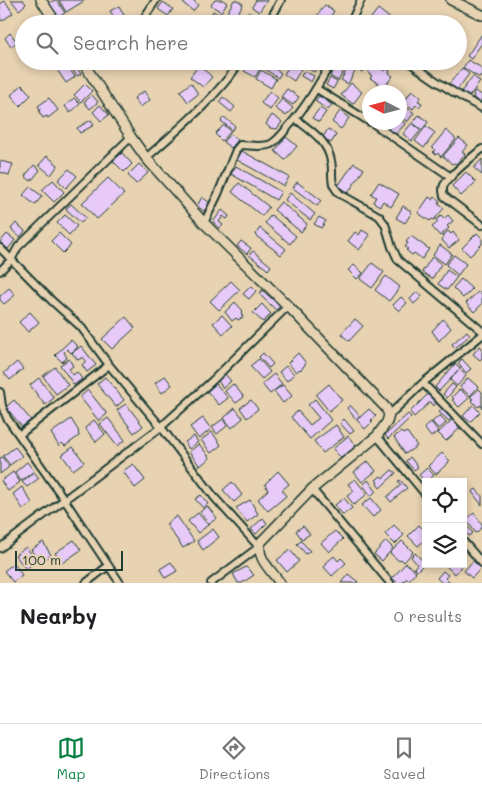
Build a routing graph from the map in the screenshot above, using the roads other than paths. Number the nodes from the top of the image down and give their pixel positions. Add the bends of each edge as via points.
1 (41, 0) edge
2 (156, 0) edge
3 (281, 0) edge
4 (361, 0) edge
5 (451, 0) edge
6 (482, 14) edge
7 (51, 15) edge
8 (146, 15) edge
9 (273, 15) edge
10 (354, 15) edge
11 (89, 70) edge
12 (235, 70) edge
13 (327, 70) edge
14 (421, 70) edge
15 (317, 89) junction
16 (482, 108) edge
17 (362, 117) edge
18 (296, 119) junction
19 (382, 130) edge
20 (131, 137) junction
21 (482, 149) edge
22 (146, 158) junction
23 (451, 177) junction
24 (204, 224) junction
25 (482, 225) edge
26 (0, 248) edge
27 (11, 260) junction
28 (0, 271) edge
29 (288, 306) junction
30 (482, 333) edge
31 (109, 365) junction
32 (423, 383) junction
33 (0, 392) edge
34 (389, 415) junction
35 (161, 427) junction
36 (19, 436) junction
37 (377, 436) junction
38 (482, 444) edge
39 (312, 490) junction
40 (422, 490) edge
41 (64, 499) junction
42 (467, 546) edge
43 (259, 547) junction
44 (0, 548) edge
45 (482, 564) edge
46 (108, 566) junction
47 (86, 583) edge
48 (120, 583) edge
49 (211, 583) edge
50 (280, 583) edge
51 (390, 583) edge

1 - 7 street
2 - 8 street
3 - 9 street
4 - 10 street
5 - 6 street
11 - 20 street
12 - 22 street via 196,113
13 - 15 street
14 - 16 street
15 - 17 street
15 - 18 street
18 - 24 street via 271,144 240,145
18 - 30 street via 322,140 332,162 336,190 379,216 398,260
19 - 23 street
20 - 22 street
20 - 27 street via 18,246
21 - 23 street
22 - 24 street
23 - 25 street via 443,186 444,196
24 - 29 street
26 - 27 street
27 - 28 street
27 - 31 street via 81,327
29 - 34 street via 386,408
29 - 35 street
30 - 32 street
31 - 35 street
31 - 36 street
32 - 34 street
32 - 38 street
33 - 36 street via 7,418
34 - 37 street
35 - 41 street
35 - 43 street via 215,498
36 - 41 street
37 - 39 street
37 - 40 street
39 - 43 street
39 - 51 street
41 - 44 street
41 - 46 street
42 - 45 street
43 - 49 street
43 - 50 street via 262,558
46 - 47 street
46 - 48 street

